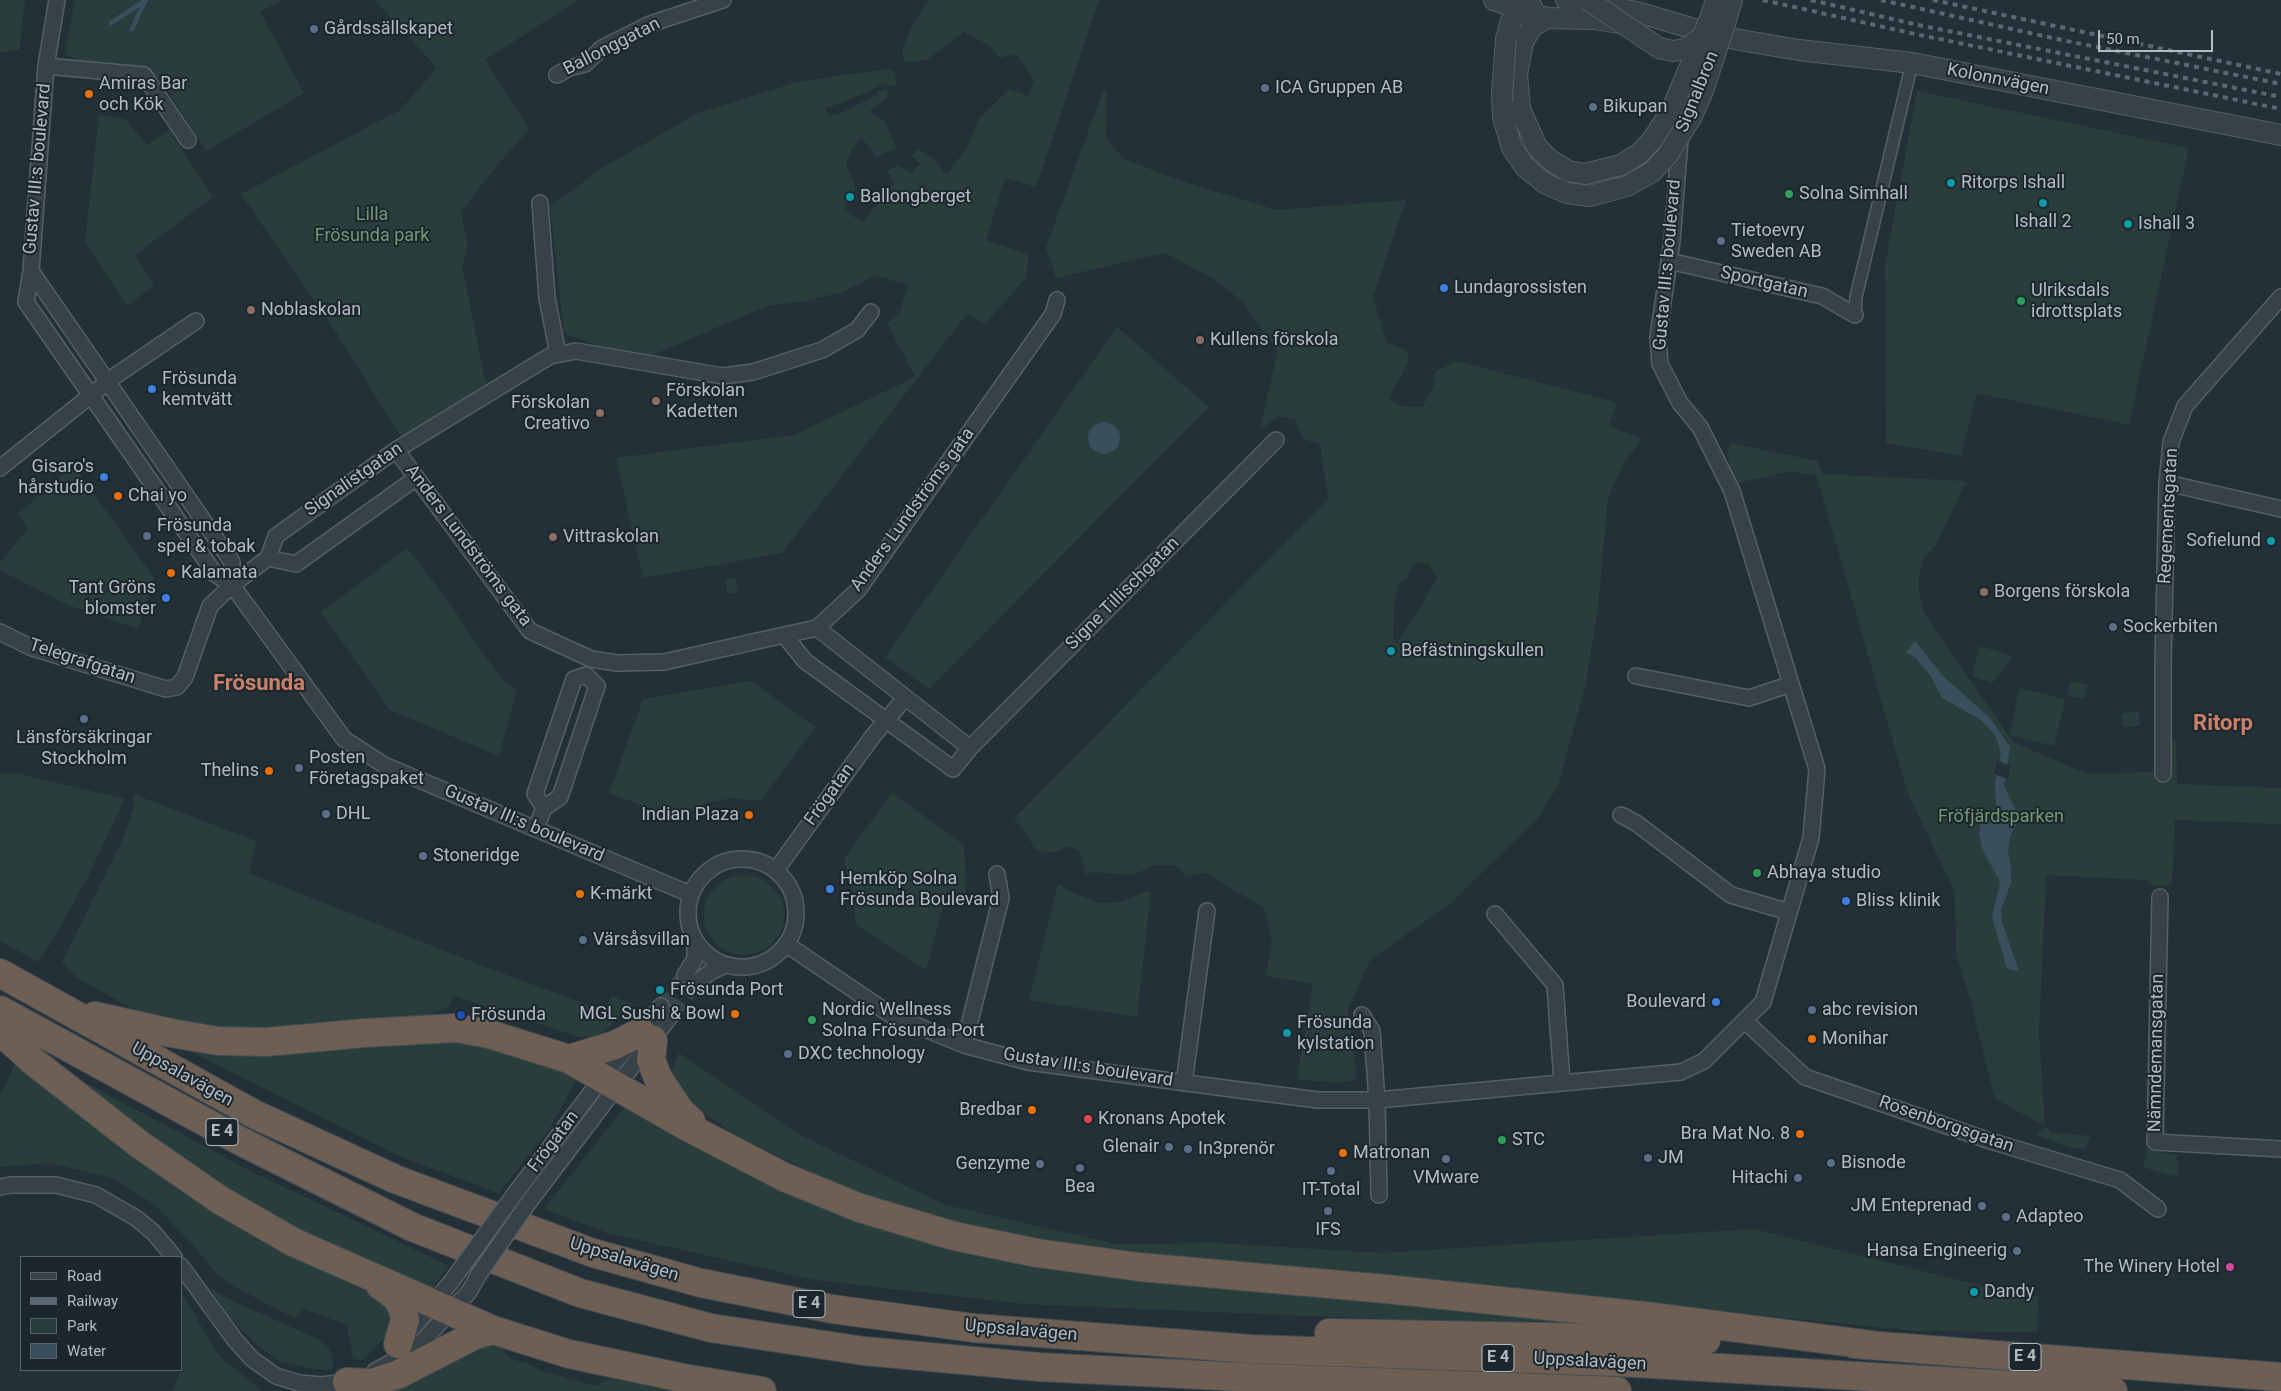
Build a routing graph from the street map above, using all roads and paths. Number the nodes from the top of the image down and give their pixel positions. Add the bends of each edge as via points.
1 (57, 0) edge
2 (724, 0) edge
3 (1477, 0) edge
4 (1494, 0) edge
5 (1566, 0) edge
6 (1716, 0) edge
7 (1732, 0) edge
8 (1594, 2) edge
9 (1521, 10) junction
10 (1547, 18) junction
11 (1709, 35) junction
12 (1506, 39) junction
13 (1912, 63) junction
14 (46, 66) junction
15 (557, 75) dead end
16 (2281, 135) edge
17 (188, 140) dead end
18 (540, 203) dead end
19 (1669, 261) junction
20 (31, 271) junction
21 (2281, 297) edge
22 (1057, 300) dead end
23 (871, 312) dead end
24 (1854, 315) joint
25 (196, 321) dead end
26 (558, 354) junction
27 (107, 383) junction
28 (91, 396) junction
29 (1276, 440) dead end
30 (396, 450) junction
31 (0, 468) edge
32 (416, 478) junction
33 (2168, 483) junction
34 (2281, 509) edge
35 (268, 558) junction
36 (232, 584) junction
37 (817, 628) junction
38 (0, 632) edge
39 (784, 635) junction
40 (591, 659) junction
41 (586, 675) junction
42 (1636, 676) dead end
43 (1791, 684) junction
44 (905, 698) junction
45 (886, 722) junction
46 (970, 748) junction
47 (2163, 774) dead end
48 (544, 808) junction
49 (1621, 815) dead end
50 (536, 828) junction
51 (776, 870) junction
52 (997, 874) dead end
53 (690, 894) junction
54 (2160, 897) dead end
55 (1206, 911) dead end
56 (1789, 912) junction
57 (1495, 914) dead end
58 (695, 940) junction
59 (786, 944) junction
60 (726, 965) junction
61 (0, 973) edge
62 (65, 1009) junction
63 (0, 1010) edge
64 (667, 1010) tunnel mouth
65 (1362, 1015) dead end
66 (1746, 1022) junction
67 (0, 1031) edge
68 (647, 1036) junction
69 (964, 1045) junction
70 (569, 1059) junction
71 (609, 1082) junction
72 (1562, 1082) junction
73 (1184, 1083) junction
74 (1377, 1100) junction
75 (710, 1139) junction
76 (2281, 1149) edge
77 (0, 1187) edge
78 (1379, 1195) dead end
79 (2158, 1209) dead end
80 (173, 1256) edge
81 (182, 1267) edge
82 (371, 1278) junction
83 (442, 1308) junction
84 (493, 1330) junction
85 (1095, 1338) junction
86 (398, 1344) junction
87 (1871, 1344) junction
88 (2281, 1363) edge
89 (2179, 1369) junction
90 (2281, 1377) edge
91 (1264, 1378) junction
92 (335, 1384) junction
93 (762, 1391) edge
94 (1292, 1391) edge
95 (1617, 1391) edge
96 (2113, 1391) edge

1 - 14 street, Gustav III:s boulevard
2 - 15 street, Ballonggatan via 650,24 602,48 585,64
3 - 12 street via 1502,19
4 - 9 street, Kolonnvägen
5 - 8 street, Kolonnvägen
6 - 11 street, Signalbron, bridge
7 - 12 street, Signalbron, bridge via 1703,90 1680,137 1652,172 1627,186 1602,194 1578,195 1557,190 1536,177 1518,158 1503,117 1502,69
8 - 9 street, Kolonnvägen
8 - 11 street, Kolonnvägen
8 - 11 street, bridge via 1658,48 1672,51 1685,48
9 - 10 street, Kolonnvägen
9 - 12 street via 1511,21
10 - 11 street, Kolonnvägen via 1615,21 1671,34
10 - 11 street, Signalbron, bridge via 1533,26 1523,42 1516,74 1520,109 1537,146 1550,160 1568,171 1585,174 1621,165 1653,140
11 - 13 street, Kolonnvägen via 1799,50
11 - 19 street, Gustav III:s boulevard via 1681,134
13 - 16 street, Kolonnvägen
13 - 24 street
14 - 17 street, Gustav III:s boulevard via 144,75
14 - 20 street, Gustav III:s boulevard
18 - 26 street via 547,298
19 - 24 street, Sportgatan via 1822,296
19 - 43 street, Gustav III:s boulevard via 1658,336 1660,364 1680,403 1700,427 1732,491
20 - 27 street, Gustav III:s boulevard
20 - 28 street, Gustav III:s boulevard via 26,302
21 - 33 street, Regementsgatan via 2186,406 2171,442
22 - 37 street, Anders Lundströms gata via 1053,314 858,590
23 - 26 street, Signalistgatan via 857,330 822,350 753,372 723,376 576,351
25 - 27 street
26 - 30 street, Signalistgatan
27 - 28 street
27 - 36 street, Gustav III:s boulevard via 232,562
28 - 31 street
28 - 36 street, Gustav III:s boulevard via 215,574
29 - 46 street, Signe Tillischgatan
30 - 32 street, Anders Lundströms gata
30 - 35 street, Signalistgatan via 276,536
32 - 35 street, Signalistgatan via 296,564
32 - 40 street, Anders Lundströms gata via 530,631
33 - 34 street
33 - 47 street, Regementsgatan
35 - 36 street
36 - 38 street, Telegrafgatan via 210,606 185,677 177,687 166,689 32,648
36 - 50 street, Gustav III:s boulevard via 344,739 384,765
37 - 39 street, Anders Lundströms gata
37 - 44 street
39 - 40 street, Anders Lundströms gata via 664,662 617,663
39 - 45 street, Signe Tillischgatan via 805,661
40 - 41 street
41 - 48 street via 574,679 535,794
41 - 48 street via 597,686 560,798
42 - 43 street via 1749,698
43 - 56 street, Gustav III:s boulevard via 1817,769 1811,838
44 - 45 street
44 - 46 street
45 - 46 street, Signe Tillischgatan via 953,769
45 - 51 street, Frögatan
48 - 50 street
49 - 56 street via 1731,895
50 - 53 street, Gustav III:s boulevard
51 - 53 street via 760,860 737,858 716,864
51 - 59 street via 791,887 796,902 795,926
52 - 69 street via 1001,898
53 - 58 street via 688,920
54 - 76 street, Nämndemansgatan via 2155,1142
55 - 73 street, Gustav III:s boulevard
56 - 66 street, Gustav III:s boulevard via 1764,1002
57 - 72 street via 1554,985
58 - 60 street via 710,958
58 - 60 street via 691,979
59 - 60 street via 775,957 759,965 740,968
59 - 69 street, Gustav III:s boulevard via 890,1015
61 - 62 highway, Uppsalavägen / E 4
62 - 70 highway via 218,1041 266,1042 456,1028 523,1043
62 - 85 highway, Uppsalavägen / E 4 via 282,1127 395,1179 593,1253 701,1283 832,1309 974,1328
63 - 91 highway, Uppsalavägen / E 4 via 242,1142 403,1222 580,1293 711,1328 864,1351 1039,1366
64 - 68 street, Frögatan
65 - 74 street via 1372,1031
66 - 72 street, Gustav III:s boulevard via 1704,1061 1681,1072
66 - 79 street, Rosenborgsgatan via 1805,1077 1986,1140 2120,1180
67 - 82 highway via 34,1062 191,1181 293,1242
68 - 70 highway
68 - 71 street, Frögatan
68 - 75 highway via 651,1060 665,1091 680,1111
69 - 73 street, Gustav III:s boulevard via 1028,1062
70 - 71 highway
71 - 75 highway
71 - 83 street, Frögatan, bridge via 514,1195 451,1282
71 - 83 street, Frögatan, bridge via 469,1292
72 - 74 street, Gustav III:s boulevard
73 - 74 street, Gustav III:s boulevard via 1318,1100
74 - 78 street
75 - 87 highway via 784,1177 860,1208 954,1236 1037,1253 1139,1267 1645,1316
77 - 80 street via 56,1185 96,1195 153,1232
81 - 92 street via 252,1359 276,1376 300,1383
82 - 83 highway
82 - 86 highway via 397,1298 403,1309 404,1320
83 - 84 highway
83 - 86 street
83 - 92 street via 414,1350 367,1376
84 - 92 highway via 475,1335 399,1374 372,1383
84 - 93 highway via 569,1354
85 - 87 highway, E 4 via 1252,1331
85 - 96 highway, Uppsalavägen / E 4 via 1251,1349 1617,1362
86 - 92 street via 388,1355
87 - 89 highway, E 4
88 - 89 highway
89 - 90 highway, E 4
91 - 94 highway
91 - 95 highway, Uppsalavägen / E 4

